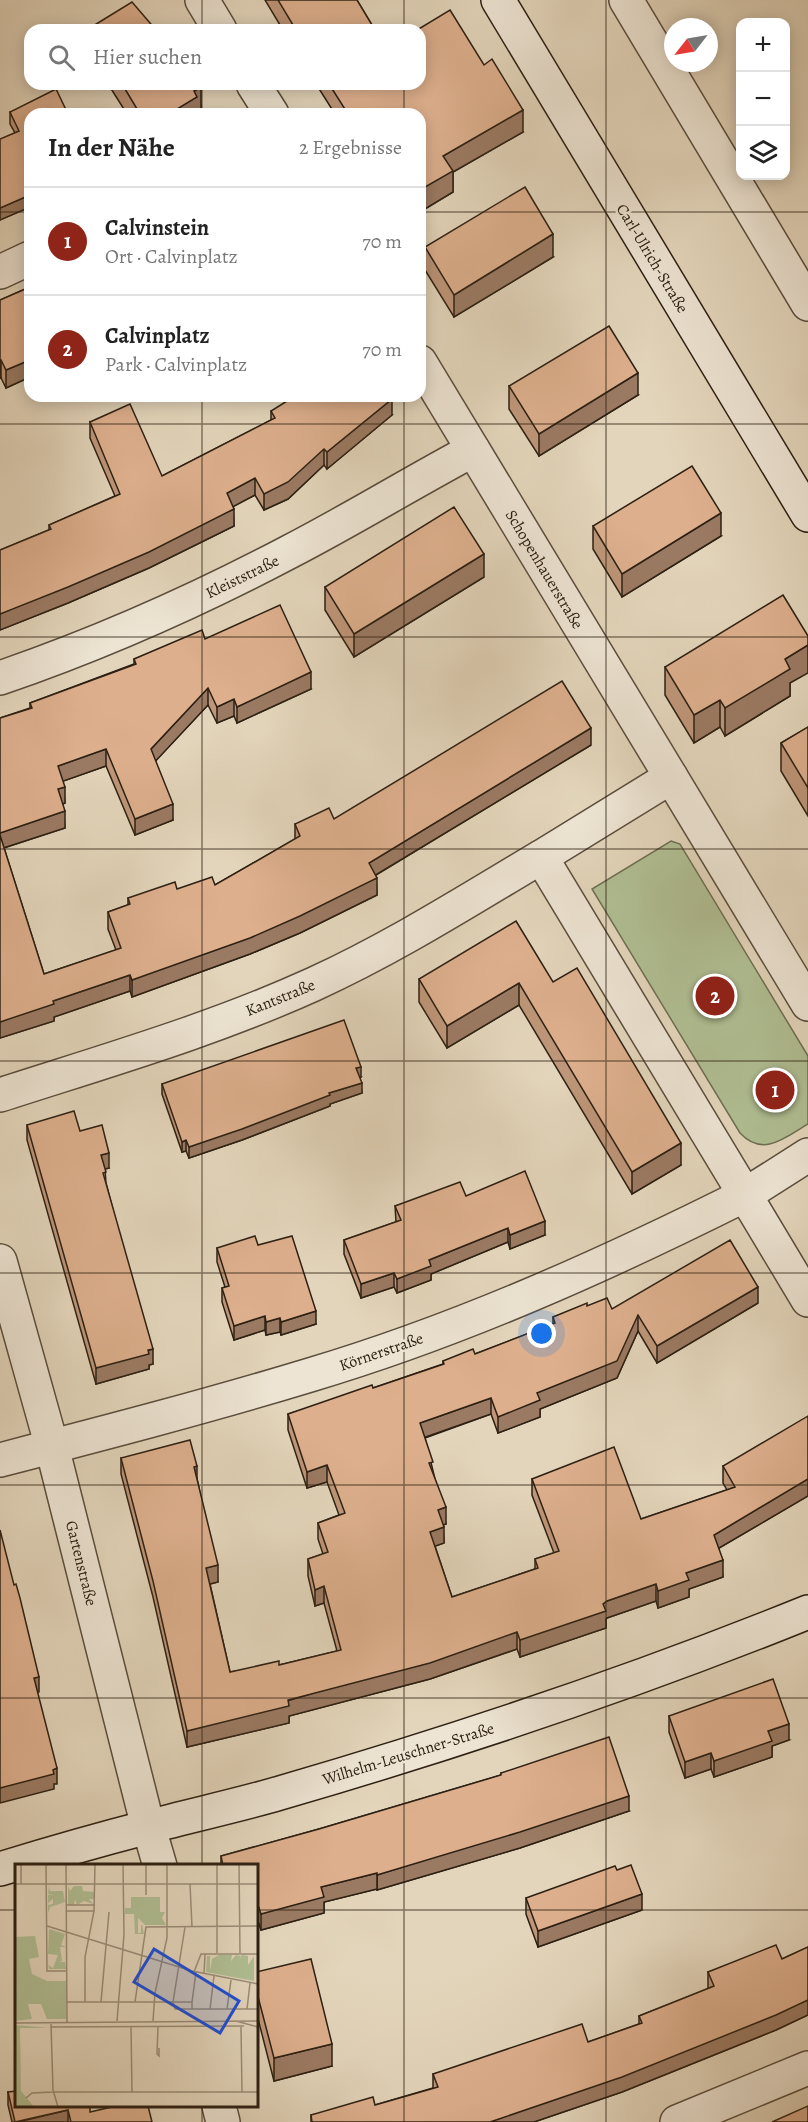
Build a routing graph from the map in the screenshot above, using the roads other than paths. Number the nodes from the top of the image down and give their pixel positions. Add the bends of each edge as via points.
1 (202, 0) edge
2 (498, 0) edge
3 (626, 0) edge
4 (216, 24) edge
5 (257, 90) edge
6 (268, 108) edge
7 (24, 261) edge
8 (0, 272) edge
9 (808, 303) edge
10 (426, 372) edge
11 (473, 450) junction
12 (808, 515) edge
13 (0, 678) edge
14 (670, 777) junction
15 (541, 857) junction
16 (808, 1004) edge
17 (0, 1095) edge
18 (808, 1155) edge
19 (745, 1195) junction
20 (0, 1261) edge
21 (808, 1300) edge
22 (52, 1447) junction
23 (0, 1460) edge
24 (808, 1612) edge
25 (149, 1827) junction
26 (18, 1864) edge
27 (159, 1864) edge
28 (15, 1865) edge
29 (0, 1869) edge
30 (808, 2068) edge
31 (219, 2107) edge
32 (223, 2122) edge
33 (677, 2122) edge

1 - 4 street
2 - 12 street, Carl-Ulrich-Straße
3 - 9 street
5 - 6 street
7 - 8 street
10 - 11 street, Schopenhauerstraße
11 - 13 street, Kleiststraße via 290,552 177,608
11 - 14 street, Schopenhauerstraße
14 - 15 street, Kantstraße
14 - 16 street, Schopenhauerstraße
15 - 17 street, Kantstraße via 404,938 312,985 217,1022
15 - 19 street
18 - 19 street, Körnerstraße
19 - 21 street
19 - 22 street, Körnerstraße via 591,1269 427,1335 311,1375
20 - 22 street, Gartenstraße
22 - 23 street, Körnerstraße
22 - 25 street, Gartenstraße
24 - 25 street, Wilhelm-Leuschner-Straße via 693,1658 494,1727 278,1793
25 - 26 street, Wilhelm-Leuschner-Straße
25 - 27 street, Gartenstraße
28 - 29 street, Wilhelm-Leuschner-Straße
30 - 33 street
31 - 32 street

